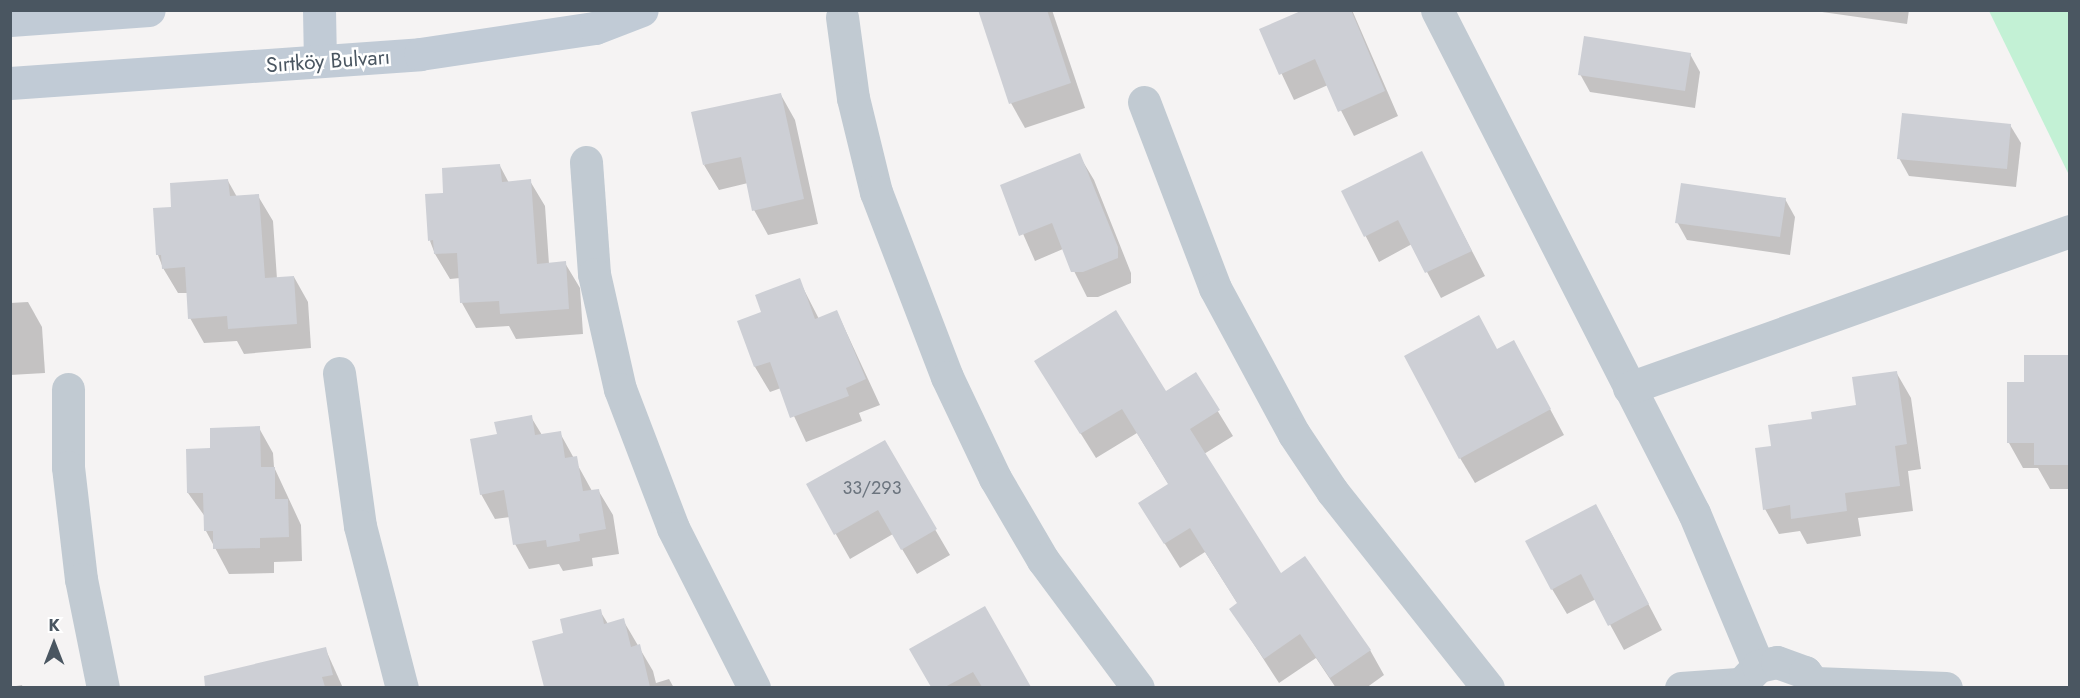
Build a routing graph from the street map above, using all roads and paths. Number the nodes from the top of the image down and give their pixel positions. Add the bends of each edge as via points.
1 (149, 10) edge
2 (319, 10) edge
3 (642, 10) edge
4 (1437, 10) edge
5 (842, 17) dead end
6 (10, 20) edge
7 (320, 61) junction
8 (10, 83) edge
9 (1144, 102) dead end
10 (586, 162) dead end
11 (2070, 231) edge
12 (339, 373) dead end
13 (1629, 388) junction
14 (68, 389) dead end
15 (1745, 679) edge
16 (1816, 685) edge
17 (103, 687) edge
18 (402, 687) edge
19 (754, 687) edge
20 (1138, 687) edge
21 (1488, 687) edge
22 (1681, 687) edge
23 (1946, 687) edge

1 - 6 main road
2 - 7 main road
3 - 7 main road, Sırtköy Bulvarı via 595,28 420,54
4 - 13 street
5 - 20 street via 853,98 876,192 947,377 994,478 1043,560
7 - 8 main road, Sırtköy Bulvarı
9 - 21 street via 1215,288 1294,434 1332,491
10 - 19 street via 594,274 620,389 673,528
11 - 13 street
12 - 18 street via 360,526
13 - 15 street via 1694,513
14 - 17 street via 68,467 80,568
15 - 16 street via 1792,664
15 - 22 street
16 - 23 street

